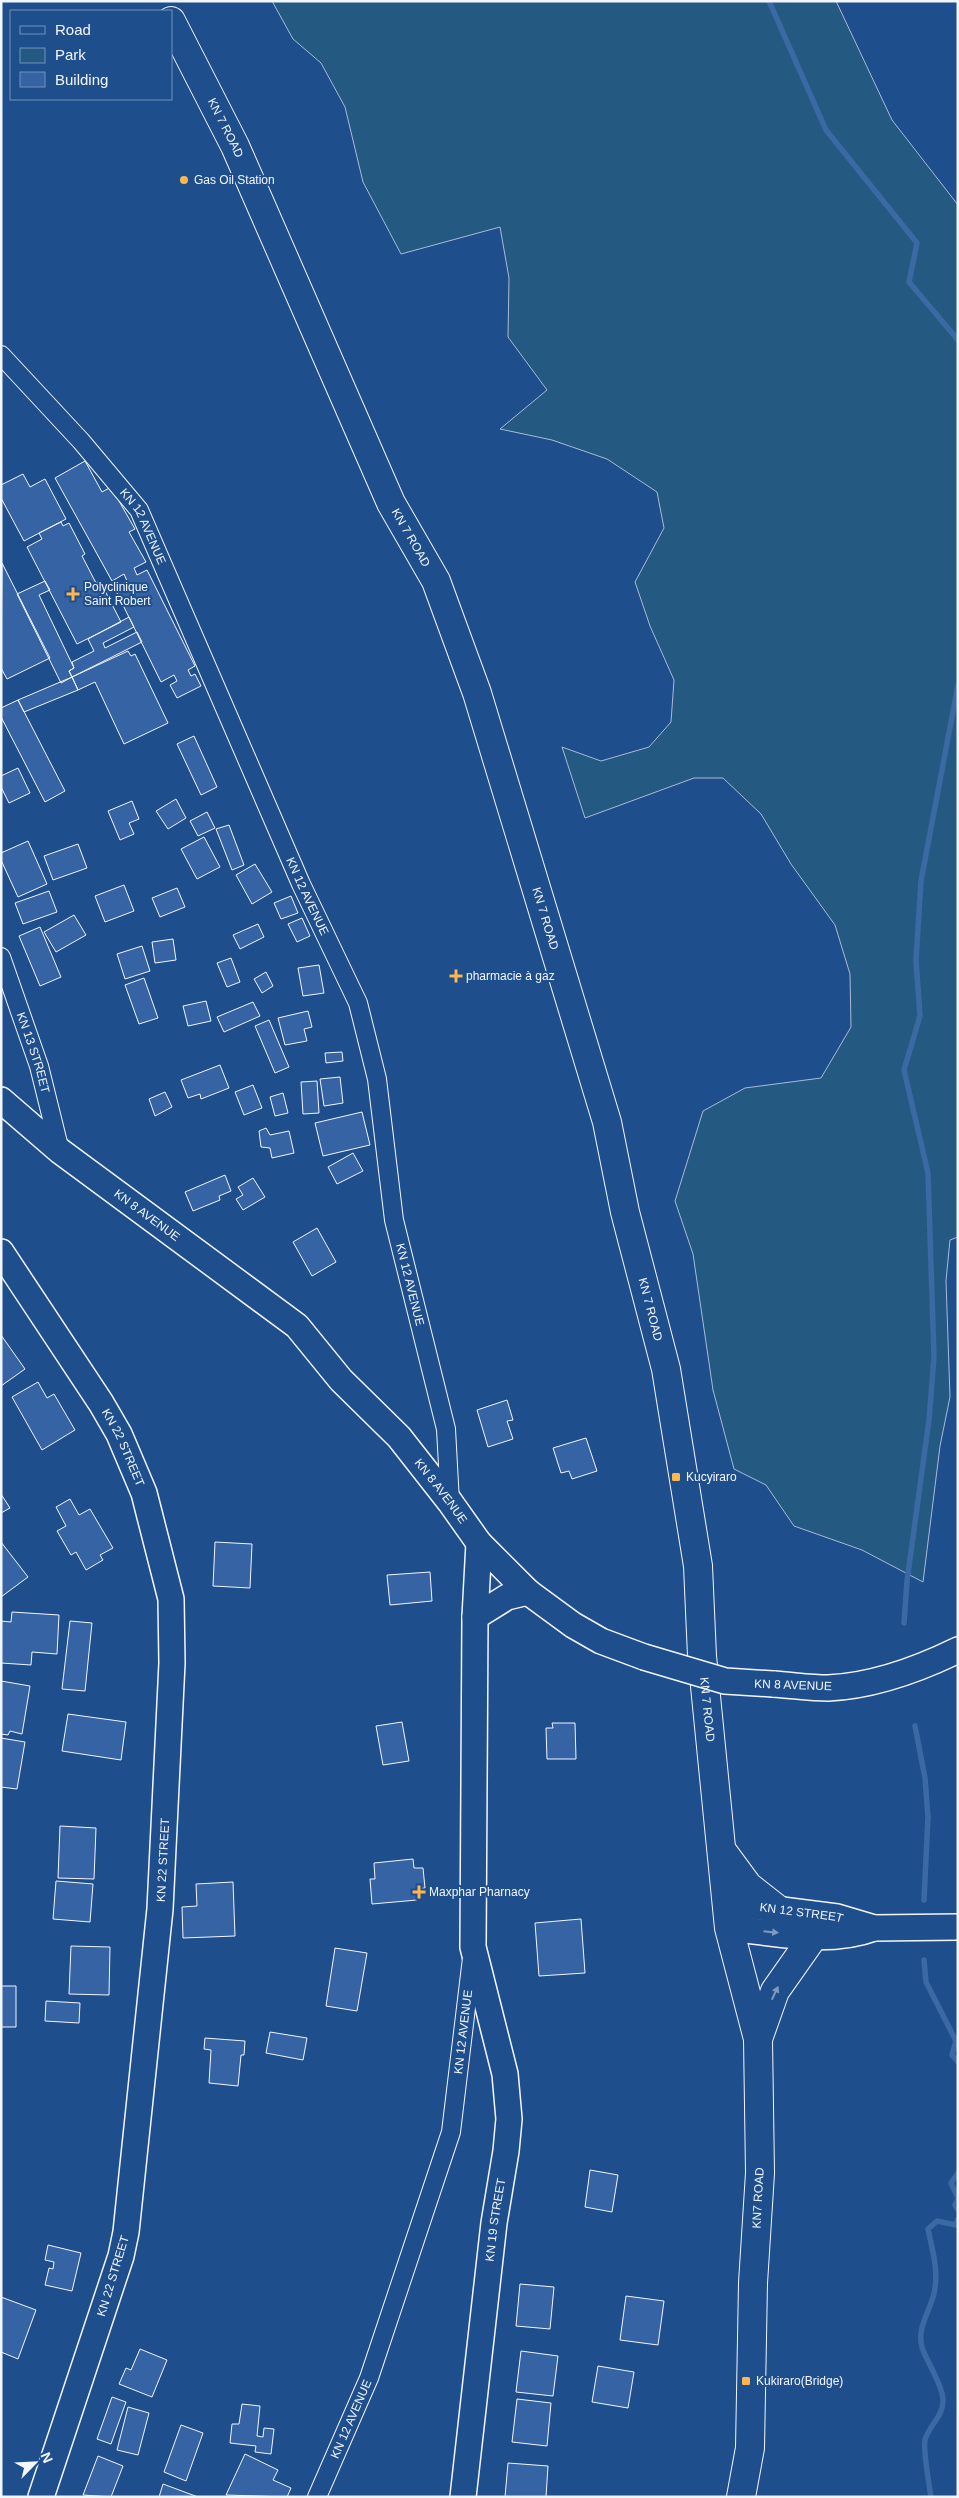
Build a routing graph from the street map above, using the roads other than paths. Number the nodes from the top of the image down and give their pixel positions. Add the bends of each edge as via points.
1 (172, 23) edge
2 (1, 355) edge
3 (1, 957) edge
4 (1, 1100) edge
5 (60, 1151) junction
6 (1, 1252) edge
7 (450, 1502) junction
8 (479, 1543) junction
9 (528, 1592) junction
10 (476, 1617) junction
11 (958, 1650) edge
12 (722, 1850) junction
13 (776, 1908) junction
14 (729, 1915) junction
15 (958, 1927) edge
16 (874, 1928) junction
17 (813, 1937) junction
18 (473, 1947) junction
19 (758, 2039) junction
20 (41, 2497) edge
21 (317, 2497) edge
22 (463, 2497) edge
23 (741, 2497) edge

1 - 12 main road, KN 7 ROAD via 235,146 391,503 436,582 477,693 552,936 607,1122 625,1212 666,1369 698,1566 702,1656
2 - 7 street, KN 12 AVENUE via 81,441 139,510 301,884 358,1003 377,1079 394,1220 446,1429
3 - 5 street, KN 13 STREET via 38,1066
4 - 5 street, KN 8 AVENUE
5 - 7 street, KN 8 AVENUE via 296,1326 341,1380 399,1437
6 - 20 street, KN 22 STREET via 102,1403 119,1434 144,1493 171,1599 172,1663 160,1909 126,2232 121,2256
7 - 8 street, KN 8 AVENUE
8 - 9 street, KN 8 AVENUE
8 - 10 street, KN 12 AVENUE
9 - 10 street via 507,1597
9 - 11 street, KN 8 AVENUE, bridge via 573,1625 601,1640 644,1658 726,1681 828,1688 863,1684 902,1674
10 - 18 street, KN 12 AVENUE
12 - 13 main road via 748,1886
12 - 14 main road, KN 7 ROAD
13 - 14 street, KN 12 STREET
13 - 16 street, KN 12 STREET via 837,1917
14 -> 17 street, KN 12 STREET
14 - 19 main road, KN7 ROAD
15 - 16 street, KN 12 STREET
16 - 17 street, KN 12 STREET via 854,1936
19 -> 17 main road via 775,1991
18 - 21 street, KN 12 AVENUE via 451,2132 369,2378
18 - 22 street, KN 19 STREET via 505,2074 509,2119
19 - 23 main road, KN7 ROAD via 760,2173 753,2283 750,2448

